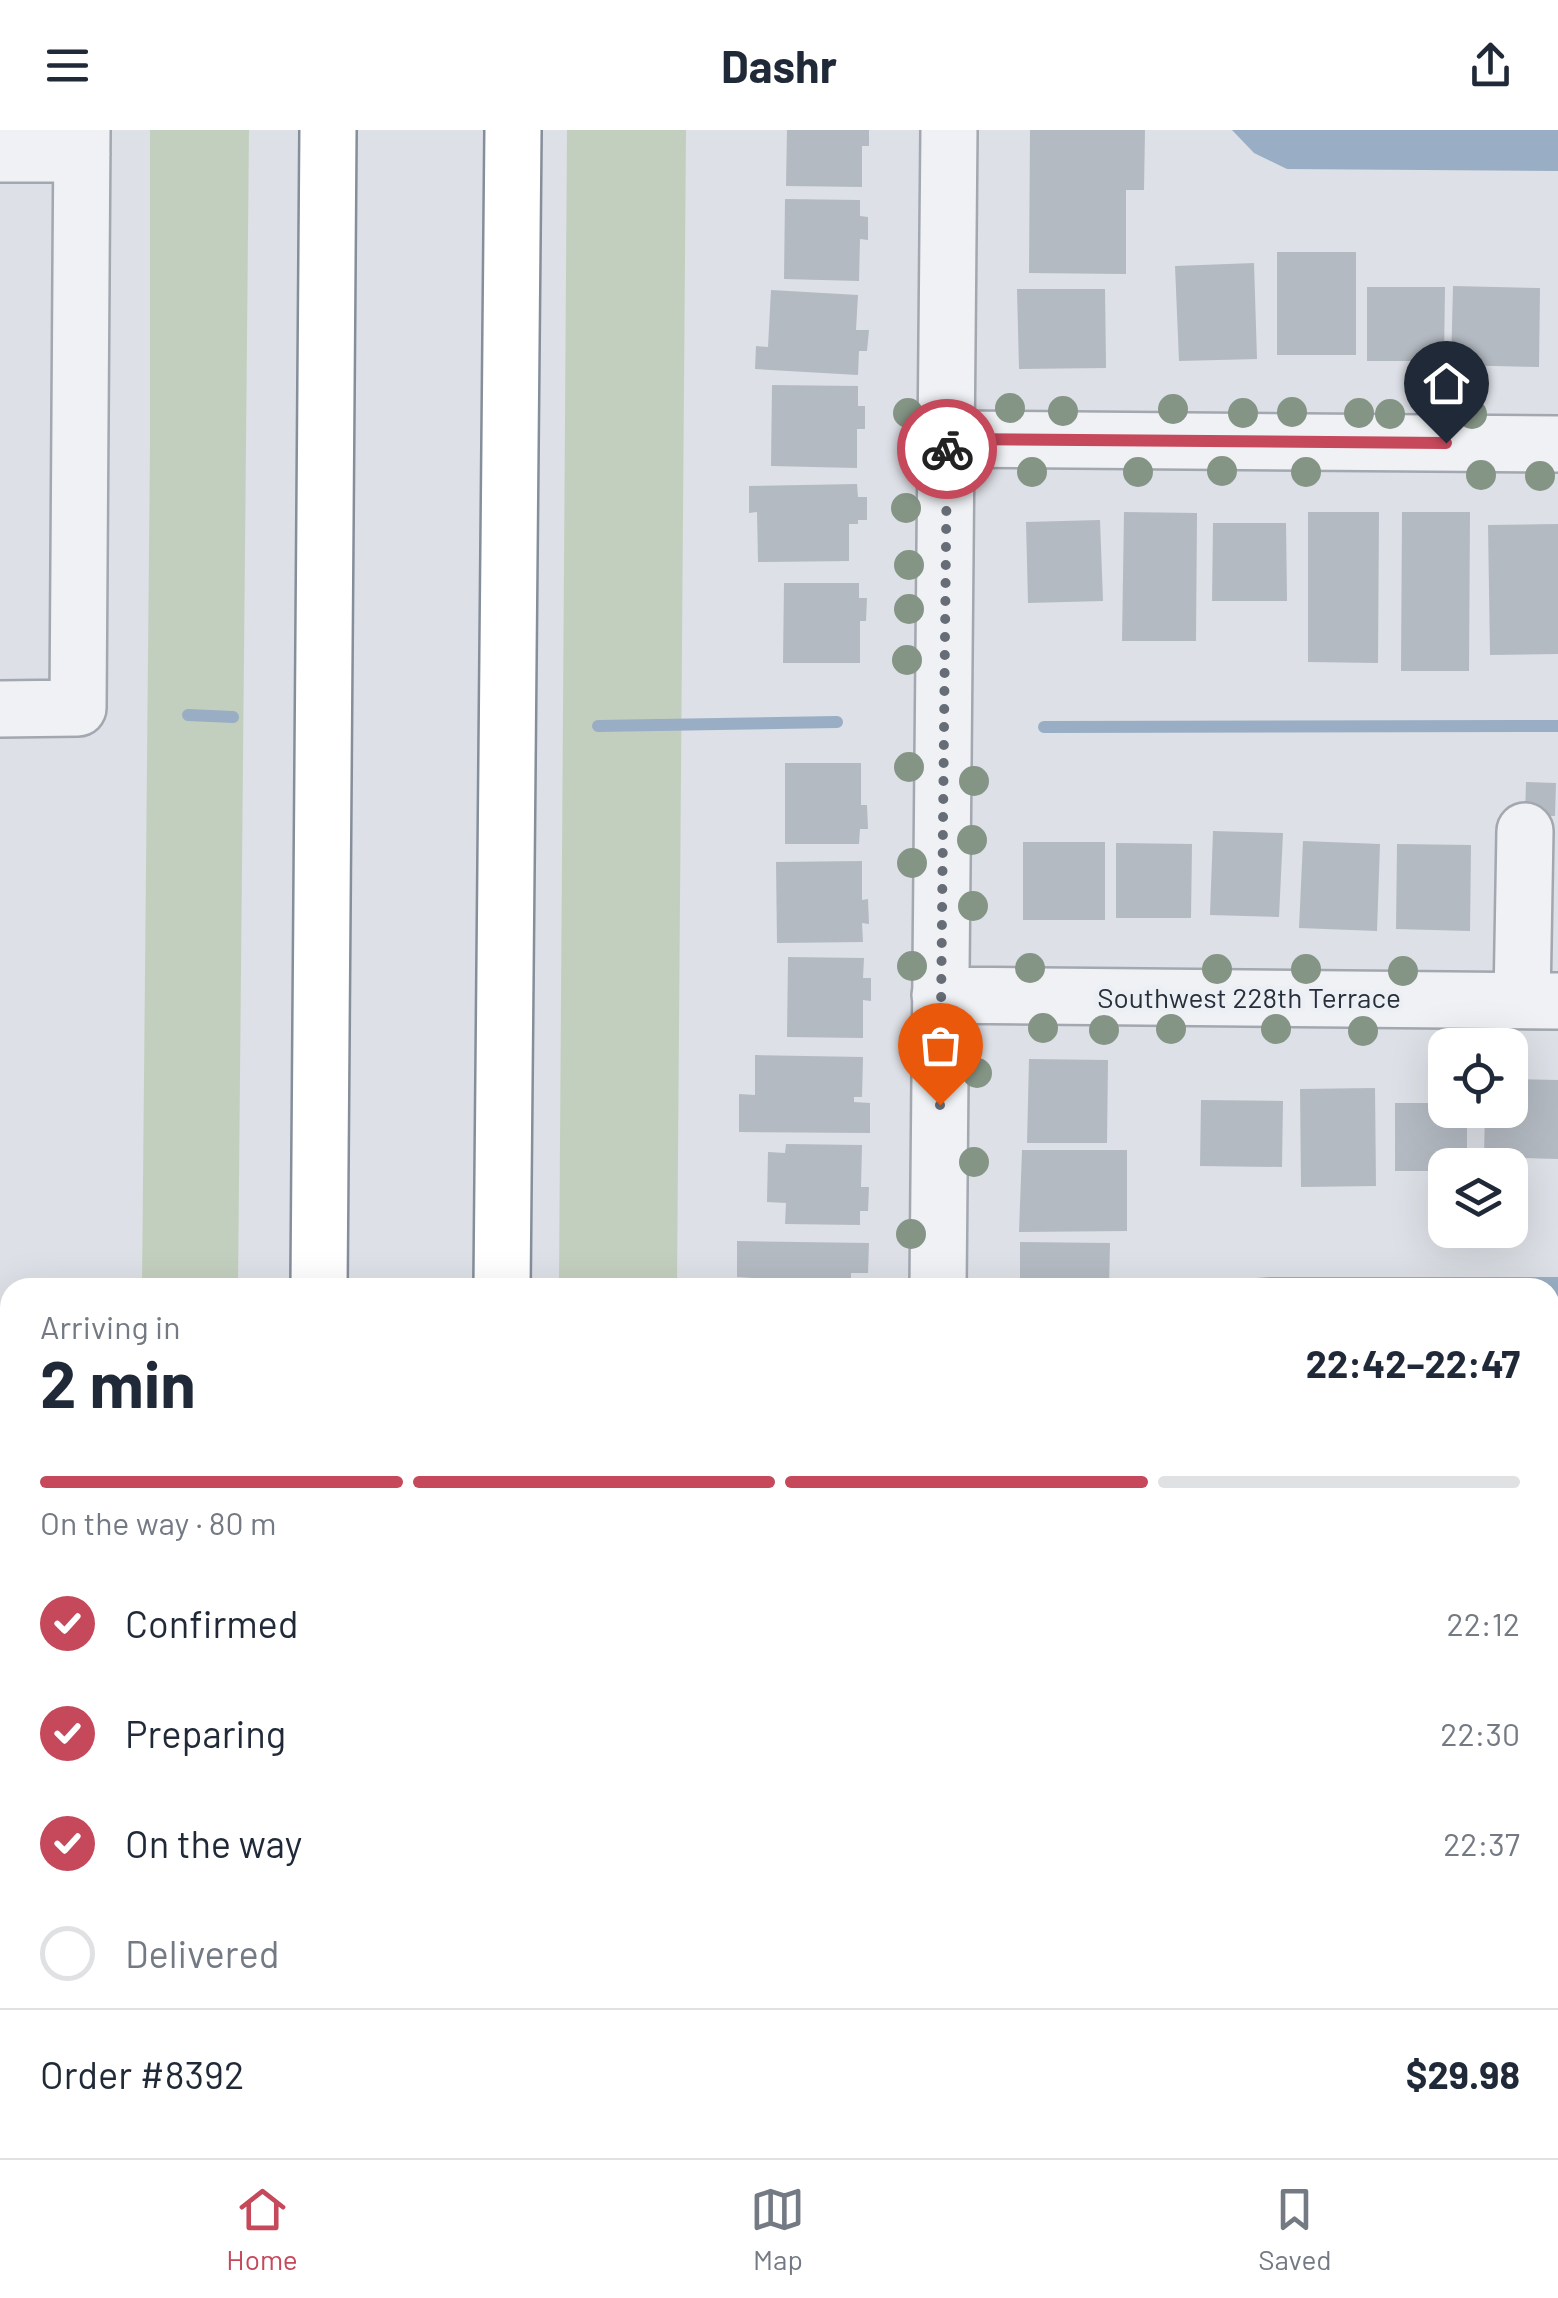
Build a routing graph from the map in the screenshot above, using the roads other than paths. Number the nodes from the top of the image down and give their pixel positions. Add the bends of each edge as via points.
1 (328, 130) edge
2 (514, 130) edge
3 (949, 130) edge
4 (82, 142) edge
5 (0, 154) edge
6 (947, 439) junction
7 (1558, 444) edge
8 (0, 709) edge
9 (1524, 831) edge
10 (940, 995) junction
11 (1540, 1001) edge
12 (319, 1278) edge
13 (502, 1278) edge
14 (938, 1278) edge

1 - 12 highway
2 - 13 highway
3 - 6 street
4 - 5 street
4 - 8 street via 78,708
6 - 7 street
6 - 10 street
9 - 11 street
10 - 11 street, Southwest 228th Terrace
10 - 14 street

